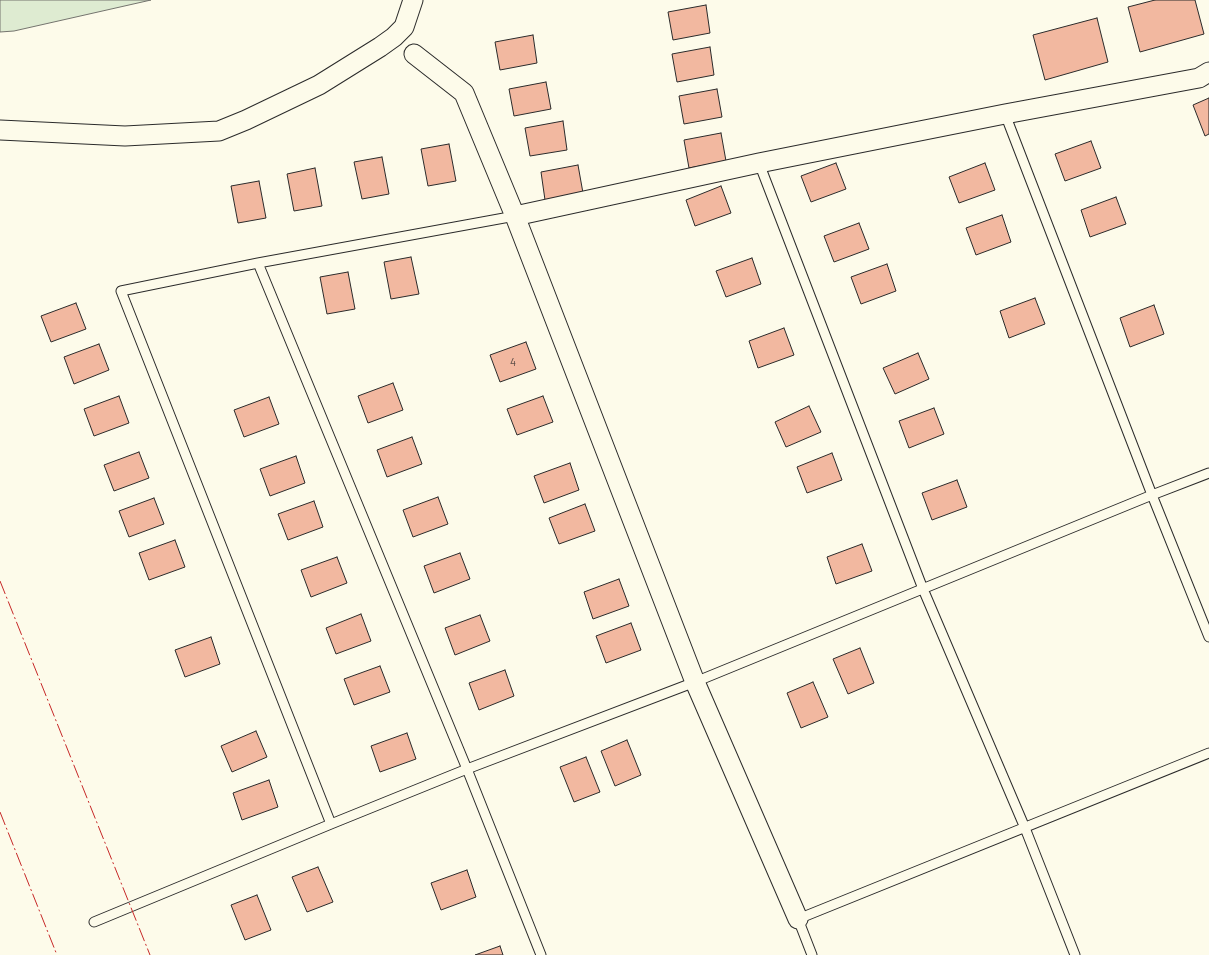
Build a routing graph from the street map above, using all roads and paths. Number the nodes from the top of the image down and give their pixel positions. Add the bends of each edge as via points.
1 (413, 0) edge
2 (414, 54) dead end
3 (1209, 72) edge
4 (1005, 114) junction
5 (0, 130) edge
6 (759, 163) junction
7 (515, 216) junction
8 (258, 264) junction
9 (1209, 473) edge
10 (1152, 495) junction
11 (924, 588) junction
12 (1209, 637) edge
13 (695, 682) junction
14 (1209, 754) edge
15 (467, 769) junction
16 (330, 824) junction
17 (1025, 828) junction
18 (798, 919) junction
19 (94, 922) dead end
20 (541, 955) edge
21 (812, 955) edge
22 (1075, 955) edge

1 - 5 street via 404,27 380,47 319,85 219,131 124,136
2 - 7 street via 464,93
3 - 4 street via 1200,78
4 - 6 street
4 - 10 lane
6 - 7 street
6 - 11 lane
7 - 8 lane
7 - 13 street
8 - 15 lane
8 - 16 lane via 121,290
9 - 10 lane
10 - 11 lane
10 - 12 lane
11 - 13 lane
11 - 17 lane
13 - 15 lane
13 - 18 street
14 - 17 lane
15 - 16 lane
15 - 20 lane
16 - 19 lane
17 - 18 lane
17 - 22 lane
18 - 21 lane

